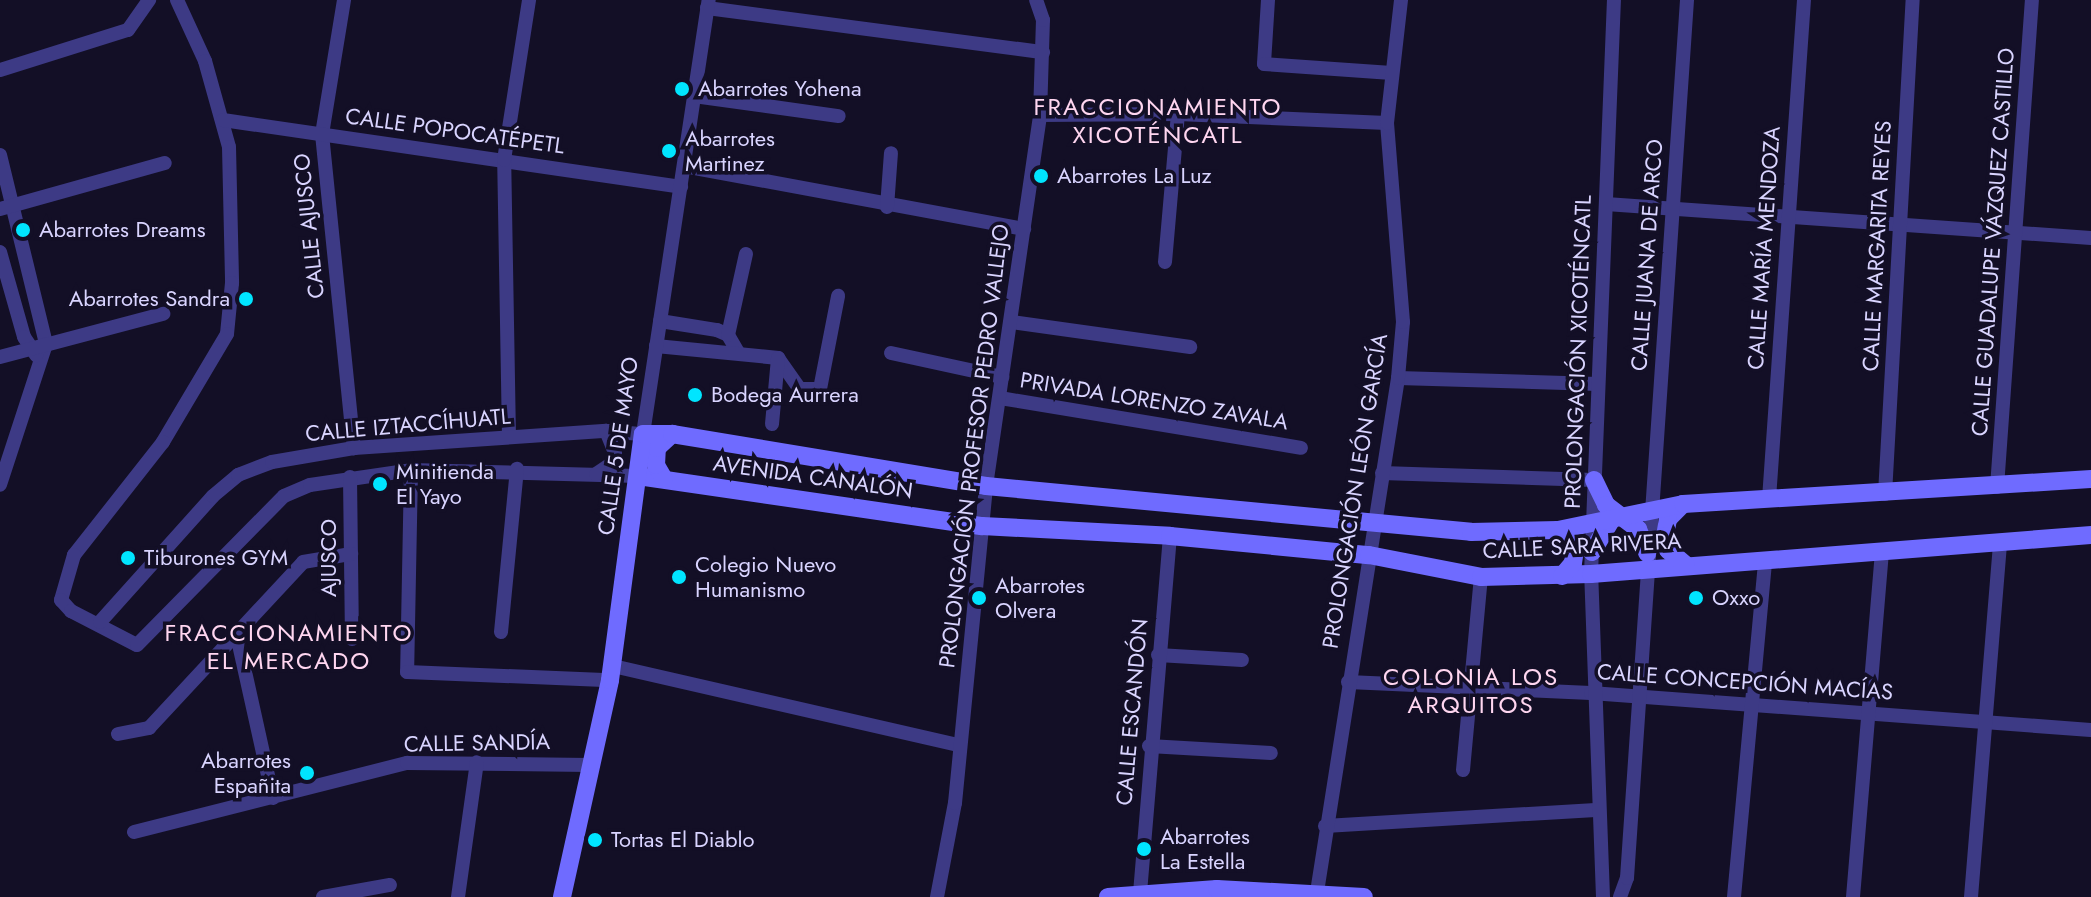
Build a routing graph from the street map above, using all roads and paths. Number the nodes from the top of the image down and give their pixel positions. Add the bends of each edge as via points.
1 (149, 0) edge
2 (177, 0) edge
3 (344, 0) edge
4 (529, 0) edge
5 (1036, 0) edge
6 (1268, 0) edge
7 (1401, 0) edge
8 (1614, 0) edge
9 (1687, 0) edge
10 (1804, 0) edge
11 (1913, 0) edge
12 (2032, 0) edge
13 (708, 4) edge
14 (1043, 52) junction
15 (0, 70) edge
16 (1392, 73) junction
17 (694, 96) junction
18 (1178, 114) junction
19 (1040, 115) junction
20 (839, 116) dead end
21 (223, 120) junction
22 (1387, 123) junction
23 (322, 134) junction
24 (891, 153) dead end
25 (0, 155) edge
26 (504, 160) junction
27 (165, 163) dead end
28 (684, 166) junction
29 (681, 187) junction
30 (1606, 204) junction
31 (15, 205) junction
32 (887, 207) junction
33 (1672, 208) junction
34 (0, 209) edge
35 (1789, 217) junction
36 (1899, 224) junction
37 (1024, 229) junction
38 (2015, 233) junction
39 (2091, 238) edge
40 (0, 252) edge
41 (746, 254) dead end
42 (1165, 262) dead end
43 (838, 296) dead end
44 (163, 314) dead end
45 (660, 321) junction
46 (1012, 322) junction
47 (728, 335) junction
48 (46, 344) junction
49 (656, 346) junction
50 (1190, 347) dead end
51 (738, 352) junction
52 (891, 353) dead end
53 (34, 354) junction
54 (0, 357) edge
55 (778, 358) junction
56 (1002, 377) junction
57 (1398, 378) junction
58 (1598, 384) junction
59 (1000, 398) junction
60 (772, 424) dead end
61 (606, 431) junction
62 (643, 434) junction
63 (672, 434) junction
64 (509, 437) junction
65 (354, 448) junction
66 (1301, 448) dead end
67 (517, 469) junction
68 (411, 470) junction
69 (1382, 473) junction
70 (596, 474) junction
71 (638, 476) junction
72 (350, 477) junction
73 (664, 479) junction
74 (2091, 479) edge
75 (1594, 480) junction
76 (0, 485) edge
77 (986, 486) junction
78 (1997, 487) junction
79 (1885, 494) junction
80 (1769, 499) junction
81 (1683, 504) junction
82 (1650, 512) junction
83 (1609, 520) junction
84 (1374, 525) junction
85 (982, 526) junction
86 (1558, 530) junction
87 (2091, 535) edge
88 (1170, 536) junction
89 (2000, 543) junction
90 (1592, 552) joint
91 (1882, 553) junction
92 (351, 554) junction
93 (1369, 555) junction
94 (1765, 560) junction
95 (1647, 561) junction
96 (1686, 565) junction
97 (1591, 574) junction
98 (1562, 576) junction
99 (1481, 577) junction
100 (100, 622) junction
101 (236, 631) junction
102 (501, 632) dead end
103 (352, 639) dead end
104 (1158, 655) junction
105 (1242, 660) dead end
106 (612, 673) junction
107 (1348, 682) junction
108 (1473, 686) junction
109 (1591, 693) junction
110 (1636, 696) junction
111 (1752, 706) junction
112 (1868, 713) junction
113 (1987, 722) junction
114 (2091, 730) edge
115 (118, 734) dead end
116 (959, 745) junction
117 (1149, 746) junction
118 (1271, 753) dead end
119 (477, 762) junction
120 (590, 765) junction
121 (1463, 770) dead end
122 (273, 798) junction
123 (1596, 810) junction
124 (1325, 826) junction
125 (134, 832) dead end
126 (390, 885) dead end
127 (1317, 892) junction
128 (1140, 893) junction
129 (348, 895) edge
130 (323, 897) edge
131 (458, 897) edge
132 (562, 897) edge
133 (937, 897) edge
134 (1108, 897) edge
135 (1364, 897) edge
136 (1603, 897) edge
137 (1620, 897) edge
138 (1734, 897) edge
139 (1853, 897) edge
140 (1971, 897) edge

1 - 15 street via 133,25
2 - 21 street via 205,61
3 - 23 street, CALLE AJUSCO
4 - 26 street
5 - 14 street, PROLONGACIÓN PROFESOR PEDRO VALLEJO via 1043,20
6 - 16 street via 1264,64
7 - 16 street, PROLONGACIÓN LEÓN GARCÍA
8 - 30 street, PROLONGACIÓN XICOTÉNCATL
9 - 33 street, CALLE JUANA DE ARCO
10 - 35 street, CALLE MARÍA MENDOZA
11 - 36 street, CALLE MARGARITA REYES
12 - 38 street, CALLE GUADALUPE VÁZQUEZ CASTILLO
13 - 14 street
13 - 17 street, CALLE 5 DE MAYO
14 - 19 street, PROLONGACIÓN PROFESOR PEDRO VALLEJO
16 - 22 street, PROLONGACIÓN LEÓN GARCÍA
17 - 20 street
17 - 28 street, CALLE 5 DE MAYO
18 - 19 street
18 - 22 street
18 - 42 street
19 - 37 street, PROLONGACIÓN PROFESOR PEDRO VALLEJO
21 - 23 street, CALLE POPOCATÉPETL
21 - 100 street via 229,147 232,268 227,334 163,442 74,555 61,600 71,611
22 - 57 street, PROLONGACIÓN LEÓN GARCÍA via 1403,322
23 - 26 street, CALLE POPOCATÉPETL
23 - 65 street, CALLE AJUSCO
24 - 32 street
25 - 31 street
26 - 29 street, CALLE POPOCATÉPETL
26 - 64 street
27 - 31 street
28 - 29 street, CALLE 5 DE MAYO
28 - 32 street
29 - 45 street, CALLE 5 DE MAYO
30 - 33 street
30 - 58 street, PROLONGACIÓN XICOTÉNCATL
31 - 34 street
31 - 48 street
32 - 37 street
33 - 35 street
33 - 82 street, CALLE JUANA DE ARCO
35 - 36 street
35 - 80 street, CALLE MARÍA MENDOZA
36 - 38 street
36 - 79 street, CALLE MARGARITA REYES
37 - 46 street, PROLONGACIÓN PROFESOR PEDRO VALLEJO
38 - 39 street
38 - 78 street, CALLE GUADALUPE VÁZQUEZ CASTILLO
40 - 53 street
41 - 47 street
43 - 55 street via 820,389 800,389
44 - 48 street
45 - 47 street
45 - 49 street, CALLE 5 DE MAYO
46 - 50 street
46 - 56 street, PROLONGACIÓN PROFESOR PEDRO VALLEJO
47 - 51 street
48 - 53 street
49 - 51 street
49 - 62 street, CALLE 5 DE MAYO
51 - 55 street
52 - 56 street
53 - 54 street
53 - 76 street
55 - 60 street
56 - 59 street, PROLONGACIÓN PROFESOR PEDRO VALLEJO
57 - 58 street
57 - 69 street, PROLONGACIÓN LEÓN GARCÍA
58 - 75 street, PROLONGACIÓN XICOTÉNCATL
59 - 66 street, PRIVADA LORENZO ZAVALA
59 - 77 street, PROLONGACIÓN PROFESOR PEDRO VALLEJO
61 - 62 street, CALLE IZTACCÍHUATL
61 - 64 street, CALLE IZTACCÍHUATL
61 - 70 street via 615,453 611,464
62 - 63 street, AVENIDA CANALÓN
62 - 71 street, CALLE 5 DE MAYO
63 - 73 street via 657,448 656,465
63 - 77 street, AVENIDA CANALÓN
64 - 65 street, CALLE IZTACCÍHUATL
65 - 100 street, CALLE IZTACCÍHUATL via 272,462 238,475
67 - 68 street, CALLE IZTACCÍHUATL
67 - 70 street, CALLE IZTACCÍHUATL
67 - 102 street
68 - 72 street, CALLE IZTACCÍHUATL
68 - 106 street via 407,672
69 - 75 street
69 - 84 street, PROLONGACIÓN LEÓN GARCÍA
70 - 71 street, CALLE IZTACCÍHUATL
71 - 73 street, AVENIDA CANALÓN
71 - 106 street, CALLE 5 DE MAYO
72 - 92 street, AJUSCO
72 - 100 street, CALLE IZTACCÍHUATL via 284,496 137,645
73 - 85 street, AVENIDA CANALÓN
74 - 78 street, CALLE SARA RIVERA
75 - 83 street, PROLONGACIÓN XICOTÉNCATL
75 - 83 street
77 - 84 street, CALLE SARA RIVERA
77 - 85 street, PROLONGACIÓN PROFESOR PEDRO VALLEJO
78 - 79 street, CALLE SARA RIVERA
79 - 80 street, CALLE SARA RIVERA
80 - 81 street, CALLE SARA RIVERA
81 - 82 street, CALLE SARA RIVERA
81 - 96 street via 1668,519 1665,536 1668,550
82 - 83 street, CALLE SARA RIVERA
82 - 95 street
83 - 86 street, CALLE SARA RIVERA
83 - 90 street
83 - 95 street via 1638,529
84 - 86 street, CALLE SARA RIVERA
84 - 93 street, PROLONGACIÓN LEÓN GARCÍA
85 - 88 street, CALLE SARA RIVERA
85 - 116 street, PROLONGACIÓN PROFESOR PEDRO VALLEJO
86 - 98 street via 1575,550 1573,563
87 - 89 street, CALLE SARA RIVERA
88 - 93 street, CALLE SARA RIVERA
88 - 104 street, CALLE ESCANDÓN
89 - 91 street, CALLE SARA RIVERA
89 - 113 street
90 - 97 street
91 - 94 street, CALLE SARA RIVERA
91 - 112 street
92 - 101 street via 303,562
92 - 103 street, AJUSCO
93 - 99 street, CALLE SARA RIVERA
93 - 107 street, PROLONGACIÓN LEÓN GARCÍA
94 - 96 street, CALLE SARA RIVERA
94 - 111 street
95 - 96 street, CALLE SARA RIVERA
95 - 97 street, CALLE SARA RIVERA
95 - 110 street
97 - 98 street, CALLE SARA RIVERA
97 - 109 street
98 - 99 street, CALLE SARA RIVERA
99 - 108 street
101 - 115 street via 149,728
101 - 122 street
104 - 105 street
104 - 117 street, CALLE ESCANDÓN
106 - 116 street
106 - 120 street, CALLE 5 DE MAYO
107 - 108 street, CALLE CONCEPCIÓN MACÍAS
107 - 124 street, PROLONGACIÓN LEÓN GARCÍA
108 - 109 street, CALLE CONCEPCIÓN MACÍAS
108 - 121 street
109 - 110 street, CALLE CONCEPCIÓN MACÍAS
109 - 123 street
110 - 111 street, CALLE CONCEPCIÓN MACÍAS
110 - 137 street via 1627,878
111 - 112 street, CALLE CONCEPCIÓN MACÍAS
111 - 138 street
112 - 113 street, CALLE CONCEPCIÓN MACÍAS
112 - 139 street
113 - 114 street, CALLE CONCEPCIÓN MACÍAS
113 - 140 street
116 - 133 street, PROLONGACIÓN PROFESOR PEDRO VALLEJO via 955,803
117 - 118 street
117 - 128 street, CALLE ESCANDÓN
119 - 120 street, CALLE SANDÍA
119 - 122 street, CALLE SANDÍA via 407,763
119 - 131 street
120 - 132 street, CALLE 5 DE MAYO
122 - 125 street, CALLE SANDÍA
123 - 124 street
123 - 136 street
124 - 127 street, PROLONGACIÓN LEÓN GARCÍA
126 - 129 street
127 - 128 street
127 - 135 street
128 - 134 street
129 - 130 street

